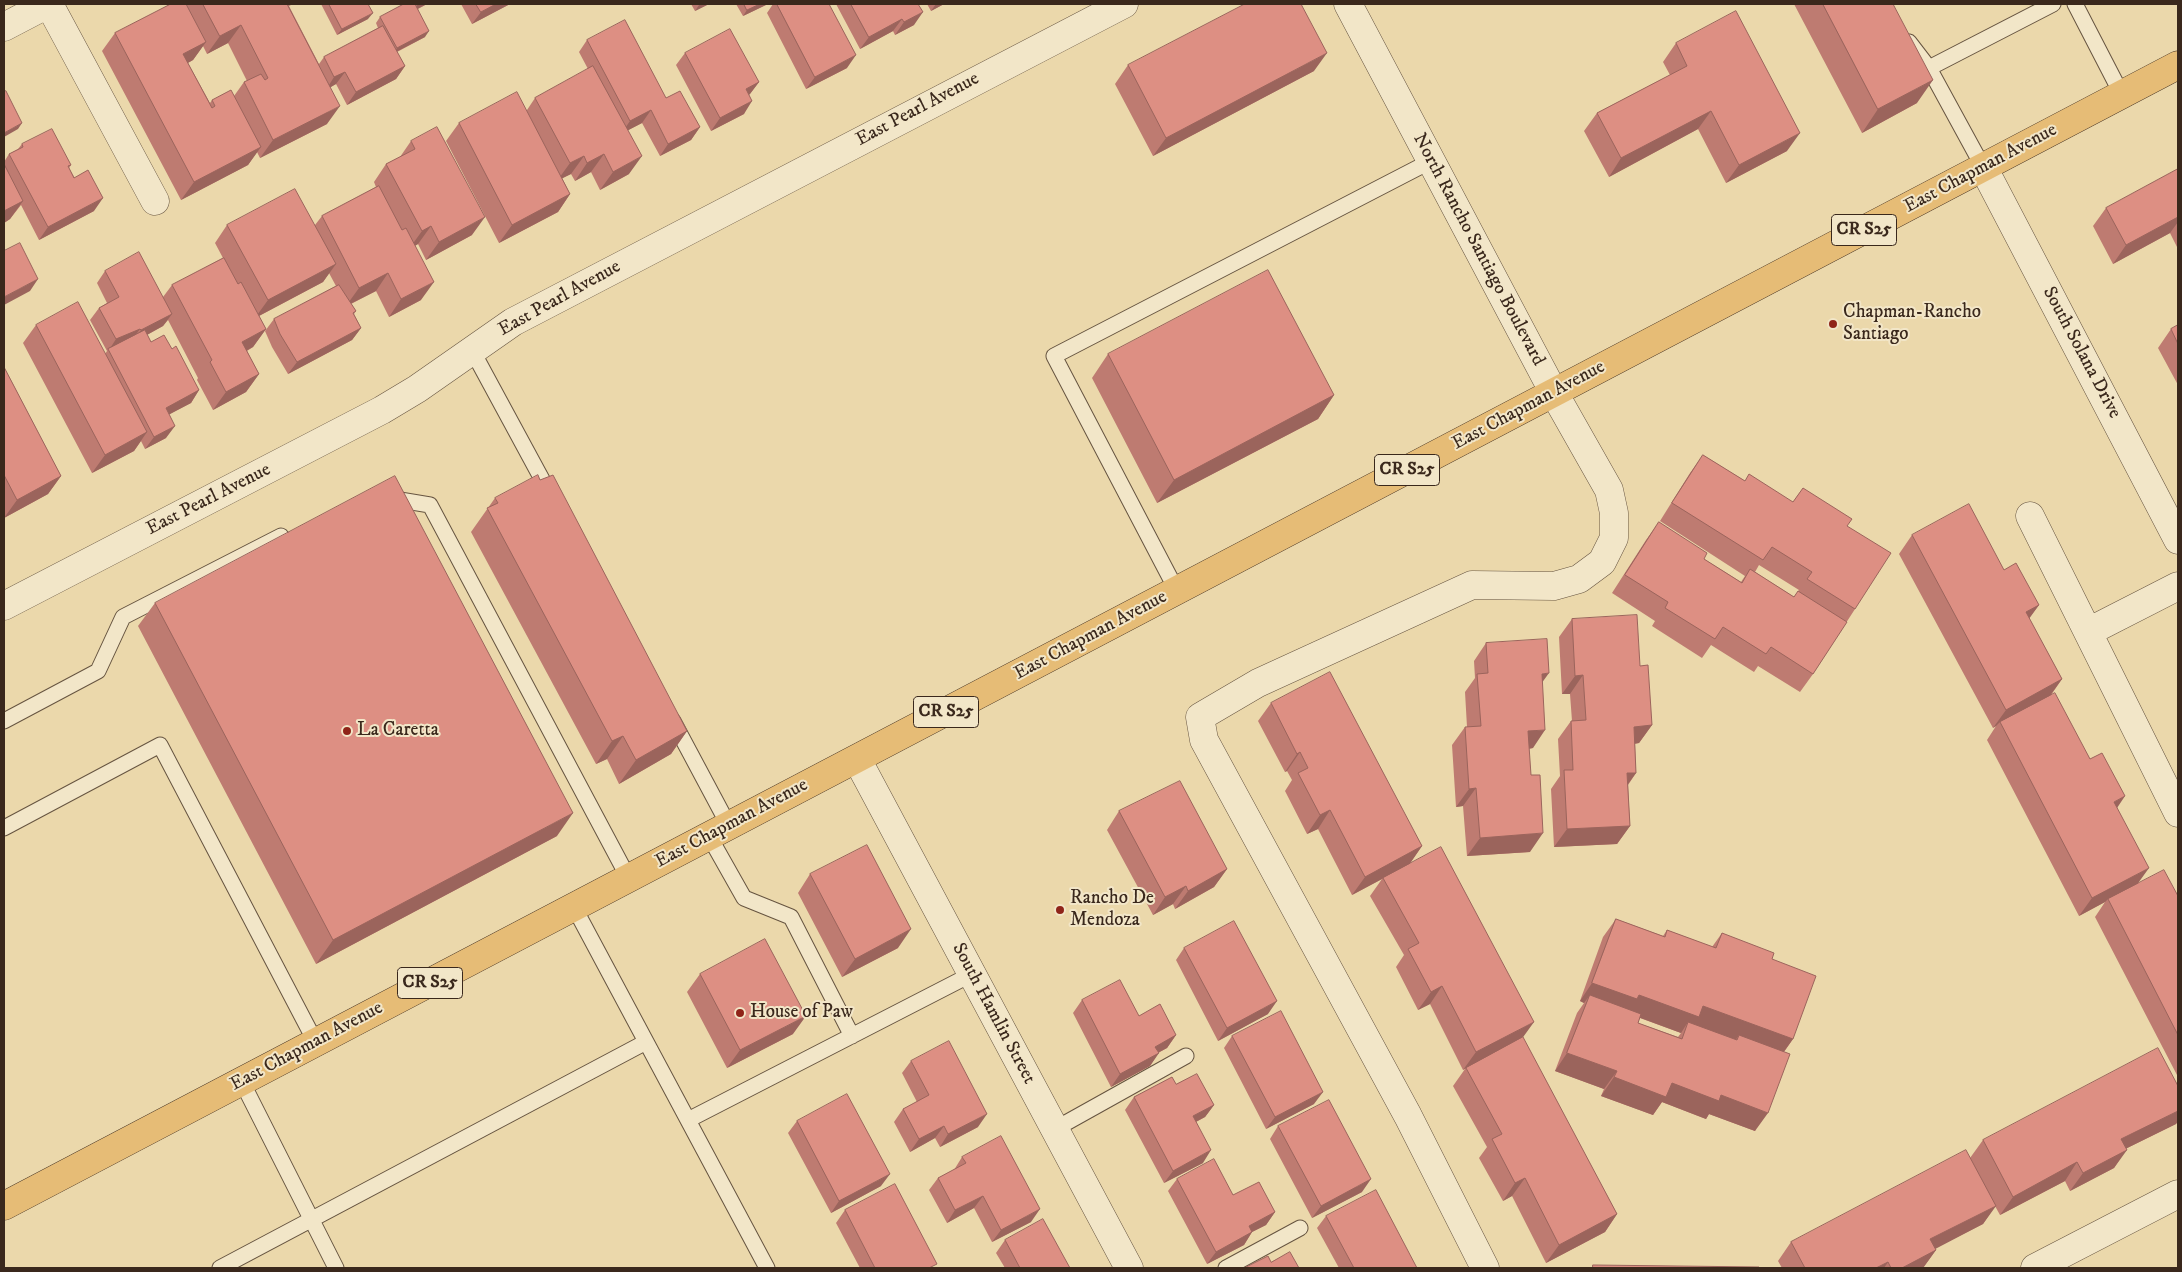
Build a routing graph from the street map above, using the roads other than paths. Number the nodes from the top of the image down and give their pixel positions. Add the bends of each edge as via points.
1 (48, 4) edge
2 (1124, 4) edge
3 (1348, 4) edge
4 (2053, 4) edge
5 (2075, 4) edge
6 (4, 26) edge
7 (1902, 32) edge
8 (2178, 65) edge
9 (1929, 68) junction
10 (2122, 95) junction
11 (1430, 161) junction
12 (1983, 167) junction
13 (155, 201) dead end
14 (472, 350) junction
15 (1554, 393) junction
16 (374, 495) edge
17 (558, 510) edge
18 (2030, 516) dead end
19 (296, 529) edge
20 (2178, 540) edge
21 (2178, 586) edge
22 (1177, 591) junction
23 (4, 606) edge
24 (2088, 632) junction
25 (668, 712) edge
26 (4, 721) edge
27 (857, 759) junction
28 (2178, 813) edge
29 (4, 828) edge
30 (719, 831) junction
31 (628, 879) junction
32 (574, 908) junction
33 (972, 974) junction
34 (852, 1036) junction
35 (646, 1042) junction
36 (316, 1043) junction
37 (1186, 1056) dead end
38 (242, 1082) junction
39 (688, 1120) junction
40 (1055, 1129) junction
41 (2178, 1194) edge
42 (4, 1206) edge
43 (311, 1220) junction
44 (1300, 1228) dead end
45 (220, 1268) edge
46 (336, 1268) edge
47 (766, 1268) edge
48 (1129, 1268) edge
49 (1226, 1268) edge
50 (1485, 1268) edge
51 (2035, 1268) edge

1 - 6 street
1 - 13 street
2 - 14 street, East Pearl Avenue via 513,322
3 - 11 street, North Rancho Santiago Boulevard
4 - 9 lane
5 - 10 lane
7 - 9 lane
8 - 10 main road, East Chapman Avenue / CR S25
9 - 12 lane
10 - 12 main road, East Chapman Avenue / CR S25
11 - 15 street, North Rancho Santiago Boulevard
11 - 22 lane via 1054,356
12 - 15 main road, East Chapman Avenue / CR S25
12 - 20 street, South Solana Drive
14 - 17 lane
14 - 23 street, East Pearl Avenue via 382,410
15 - 22 main road, East Chapman Avenue / CR S25
15 - 50 street, North Rancho Santiago Boulevard via 1609,490 1614,513 1614,538 1602,562 1579,579 1554,586 1472,585 1258,683 1200,717 1204,740 1408,1116
16 - 31 lane via 430,506
18 - 24 street
19 - 26 lane via 123,617 98,671
21 - 24 street
22 - 27 main road, East Chapman Avenue / CR S25
24 - 28 street
25 - 30 lane
27 - 30 main road, East Chapman Avenue / CR S25
27 - 33 street, South Hamlin Street
29 - 36 lane via 160,746
30 - 31 main road, East Chapman Avenue / CR S25
30 - 34 lane via 744,898 791,917
31 - 32 main road, East Chapman Avenue / CR S25
32 - 35 lane
32 - 36 main road, East Chapman Avenue / CR S25
33 - 34 lane
33 - 40 street, South Hamlin Street
34 - 39 lane
35 - 39 lane
35 - 43 lane
36 - 38 main road, East Chapman Avenue / CR S25
37 - 40 lane
38 - 42 main road, East Chapman Avenue / CR S25
38 - 43 lane
39 - 47 lane
40 - 48 street, South Hamlin Street
41 - 51 street
43 - 45 lane
43 - 46 lane
44 - 49 lane

